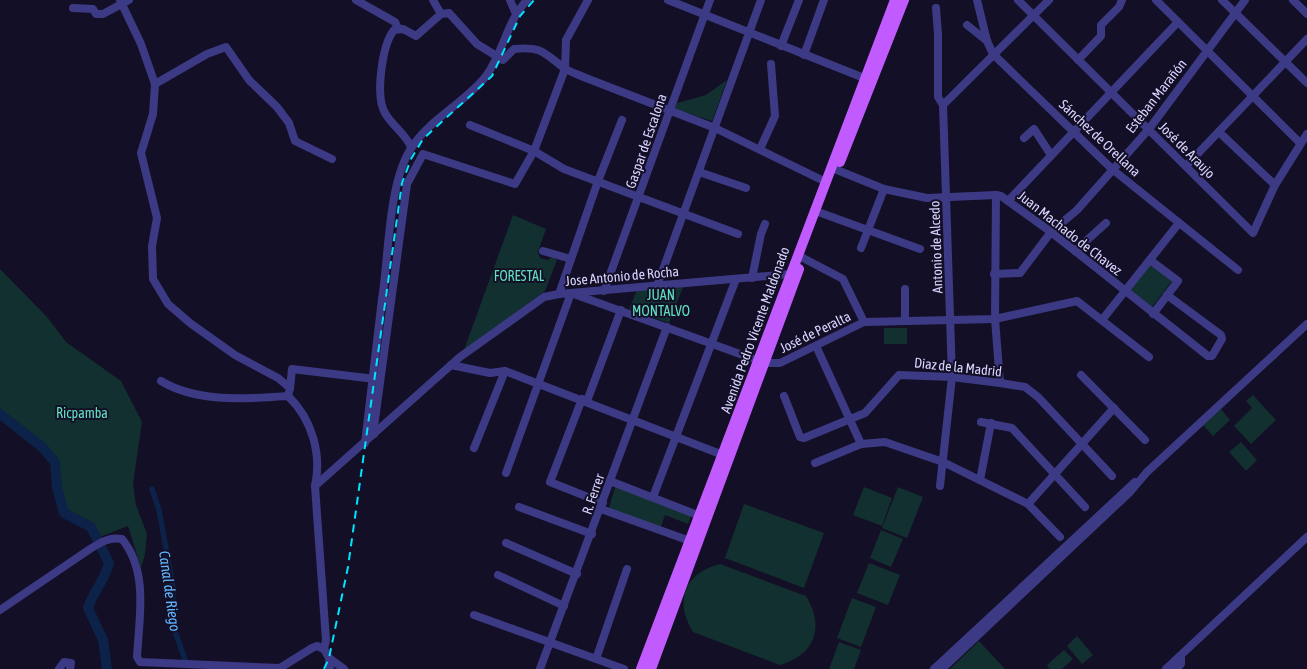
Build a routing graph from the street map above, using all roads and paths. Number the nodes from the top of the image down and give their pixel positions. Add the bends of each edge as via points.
1 (356, 0) edge
2 (433, 0) edge
3 (510, 0) edge
4 (528, 0) edge
5 (588, 0) edge
6 (668, 0) edge
7 (710, 0) edge
8 (761, 0) edge
9 (799, 0) edge
10 (824, 0) edge
11 (895, 0) edge
12 (904, 0) edge
13 (976, 0) edge
14 (1018, 0) edge
15 (1049, 0) edge
16 (1122, 0) edge
17 (1156, 0) edge
18 (1222, 0) edge
19 (1244, 0) edge
20 (1293, 0) edge
21 (124, 1) edge
22 (73, 8) dead end
23 (936, 8) dead end
24 (1235, 12) junction
25 (441, 14) junction
26 (516, 14) junction
27 (1307, 14) edge
28 (704, 16) junction
29 (1032, 16) junction
30 (1178, 22) junction
31 (967, 25) dead end
32 (398, 28) junction
33 (749, 34) junction
34 (1307, 39) edge
35 (987, 41) junction
36 (782, 46) junction
37 (1207, 51) junction
38 (993, 54) junction
39 (804, 55) junction
40 (497, 56) junction
41 (1078, 60) junction
42 (1285, 62) junction
43 (771, 64) dead end
44 (565, 69) junction
45 (864, 78) junction
46 (1307, 83) edge
47 (155, 84) junction
48 (1112, 92) junction
49 (1254, 97) junction
50 (943, 105) junction
51 (670, 111) junction
52 (622, 120) dead end
53 (470, 125) dead end
54 (715, 128) junction
55 (1149, 129) junction
56 (1074, 132) junction
57 (1219, 132) junction
58 (1307, 134) edge
59 (1024, 138) dead end
60 (1300, 143) junction
61 (411, 147) junction
62 (760, 149) junction
63 (534, 151) junction
64 (1051, 156) junction
65 (332, 159) dead end
66 (1186, 166) junction
67 (1112, 169) junction
68 (837, 170) junction
69 (699, 172) junction
70 (598, 181) junction
71 (826, 182) junction
72 (1275, 185) junction
73 (746, 188) dead end
74 (884, 189) junction
75 (996, 194) junction
76 (640, 198) junction
77 (947, 198) junction
78 (1008, 201) junction
79 (820, 213) junction
80 (684, 214) junction
81 (1179, 223) junction
82 (765, 224) dead end
83 (1106, 224) dead end
84 (868, 230) junction
85 (1051, 232) junction
86 (738, 234) dead end
87 (860, 248) dead end
88 (920, 249) dead end
89 (543, 251) dead end
90 (1075, 252) junction
91 (803, 258) junction
92 (571, 259) junction
93 (1150, 260) junction
94 (1238, 270) dead end
95 (790, 274) junction
96 (994, 274) junction
97 (752, 278) junction
98 (736, 279) junction
99 (657, 286) junction
100 (905, 289) dead end
101 (604, 290) junction
102 (1125, 292) junction
103 (572, 293) junction
104 (559, 294) junction
105 (1167, 295) junction
106 (382, 299) junction
107 (390, 302) junction
108 (621, 310) junction
109 (1154, 314) junction
110 (995, 319) junction
111 (950, 320) junction
112 (1102, 320) junction
113 (905, 321) junction
114 (864, 322) junction
115 (1307, 324) edge
116 (668, 327) junction
117 (712, 344) junction
118 (816, 346) junction
119 (1149, 357) dead end
120 (761, 362) junction
121 (451, 365) junction
122 (505, 371) junction
123 (1081, 375) dead end
124 (952, 377) junction
125 (371, 378) junction
126 (380, 380) junction
127 (161, 381) dead end
128 (539, 383) junction
129 (1000, 383) junction
130 (289, 392) junction
131 (784, 396) dead end
132 (584, 400) junction
133 (1114, 408) junction
134 (849, 419) junction
135 (632, 420) junction
136 (980, 422) dead end
137 (991, 423) junction
138 (374, 434) junction
139 (676, 437) junction
140 (1144, 440) dead end
141 (364, 442) junction
142 (861, 444) junction
143 (1082, 444) junction
144 (474, 448) dead end
145 (723, 455) junction
146 (943, 462) junction
147 (814, 463) dead end
148 (506, 473) dead end
149 (1054, 474) junction
150 (1112, 476) dead end
151 (1143, 476) junction
152 (980, 480) junction
153 (610, 481) junction
154 (315, 486) junction
155 (940, 486) dead end
156 (653, 498) junction
157 (1028, 504) junction
158 (519, 506) dead end
159 (602, 506) junction
160 (1085, 507) dead end
161 (700, 516) junction
162 (592, 534) junction
163 (1060, 537) dead end
164 (1307, 537) edge
165 (690, 540) junction
166 (506, 543) dead end
167 (627, 569) dead end
168 (576, 574) junction
169 (498, 575) dead end
170 (564, 606) junction
171 (0, 610) edge
172 (474, 615) dead end
173 (550, 643) junction
174 (324, 649) junction
175 (1181, 657) junction
176 (329, 658) junction
177 (596, 658) junction
178 (59, 669) edge
179 (70, 669) edge
180 (330, 669) edge
181 (344, 669) edge
182 (540, 669) edge
183 (624, 669) edge
184 (641, 669) edge
185 (651, 669) edge
186 (934, 669) edge
187 (942, 669) edge
188 (1166, 669) edge
189 (1176, 669) edge

1 - 32 street via 395,22
2 - 25 street
3 - 26 street
4 - 26 street
5 - 44 street via 566,40
6 - 28 street
7 - 28 street, Gaspar de Escalona
8 - 33 street
9 - 36 street
10 - 39 street
11 - 45 main road, Avenida Pedro Vicente Maldonado
12 - 68 main road, Avenida Pedro Vicente Maldonado
13 - 35 street, Sánchez de Orellana
14 - 29 street, José de Araujo
15 - 29 street
16 - 41 street via 1101,25 1101,36
17 - 30 street
18 - 24 street
19 - 24 street, Esteban Marañón
20 - 27 street
21 - 22 street via 99,14 93,9
21 - 47 street
23 - 50 street, Antonio de Alcedo via 938,97
24 - 37 street, Esteban Marañón
24 - 42 street
25 - 32 street via 416,36
25 - 40 street via 453,15 477,44
26 - 40 street
28 - 33 street
28 - 51 street, Gaspar de Escalona
29 - 38 street
29 - 41 street, José de Araujo
30 - 37 street
30 - 48 street
31 - 35 street
32 - 61 street via 390,36 383,58 381,105 405,134
33 - 36 street
33 - 54 street
34 - 42 street
35 - 38 street, Sánchez de Orellana
36 - 39 street
37 - 49 street
37 - 55 street, Esteban Marañón
38 - 50 street
38 - 56 street, Sánchez de Orellana
39 - 45 street
40 - 44 street via 503,60 514,49 536,48
40 - 61 street via 485,77
41 - 48 street, José de Araujo
42 - 46 street
42 - 49 street
43 - 62 street via 775,116
44 - 51 street
44 - 63 street
45 - 71 main road, Avenida Pedro Vicente Maldonado
47 - 65 street via 206,54 226,47 248,80 289,123 295,141
47 - 130 street via 153,114 141,153 157,218 152,246 153,279 168,304 234,355 278,378
48 - 55 street, José de Araujo
48 - 56 street
49 - 57 street
49 - 60 street
50 - 77 street, Antonio de Alcedo
51 - 54 street
51 - 76 street, Gaspar de Escalona
52 - 70 street
53 - 63 street
54 - 62 street
54 - 69 street
55 - 66 street, José de Araujo
55 - 67 street, Esteban Marañón
56 - 64 street
56 - 67 street, Sánchez de Orellana
57 - 66 street
57 - 72 street
58 - 60 street
59 - 64 street via 1034,129
60 - 72 street
61 - 106 street via 400,176
62 - 71 street
63 - 70 street via 564,169
63 - 107 street via 515,184 423,154 407,184
64 - 78 street
66 - 72 street, José de Araujo via 1254,233
67 - 81 street, Sánchez de Orellana
67 - 85 street, Esteban Marañón via 1077,210
68 - 74 street, Juan Machado de Chavez
68 - 79 main road, Avenida Pedro Vicente Maldonado
69 - 73 street
69 - 80 street
70 - 76 street
70 - 92 street
71 - 95 main road, Avenida Pedro Vicente Maldonado
74 - 77 street, Juan Machado de Chavez via 926,198
74 - 84 street
75 - 77 street, Juan Machado de Chavez
75 - 78 street, Juan Machado de Chavez
75 - 96 street
76 - 80 street
76 - 101 street, Gaspar de Escalona
77 - 111 street, Antonio de Alcedo
78 - 85 street, Juan Machado de Chavez
79 - 84 street
79 - 91 main road, Avenida Pedro Vicente Maldonado
80 - 86 street
80 - 99 street
81 - 93 street
81 - 94 street, Sánchez de Orellana
82 - 97 street via 760,234
83 - 90 street
84 - 87 street
84 - 88 street
85 - 90 street, Juan Machado de Chavez
85 - 96 street, Esteban Marañón via 1020,273
89 - 92 street
90 - 102 street, Juan Machado de Chavez
91 - 114 street via 843,279
91 - 120 main road, Avenida Pedro Vicente Maldonado
92 - 104 street
93 - 102 street
93 - 105 street via 1178,281
95 - 97 street, Jose Antonio de Rocha
95 - 120 main road, Avenida Pedro Vicente Maldonado
96 - 110 street
97 - 98 street, Jose Antonio de Rocha
98 - 99 street, Jose Antonio de Rocha
98 - 117 street
99 - 101 street, Jose Antonio de Rocha
100 - 113 street
101 - 103 street, Jose Antonio de Rocha
102 - 109 street, Juan Machado de Chavez
102 - 112 street
103 - 104 street, Jose Antonio de Rocha
103 - 108 street, José de Peralta
103 - 128 street
104 - 121 street, Jose Antonio de Rocha via 544,297
105 - 109 street
105 - 109 street, Juan Machado de Chavez via 1221,335 1222,339 1210,357
106 - 107 street
106 - 125 street
107 - 126 street
108 - 116 street, José de Peralta
108 - 132 street
110 - 111 street, José de Peralta
110 - 112 street, José de Peralta via 1077,300
110 - 129 street
111 - 113 street, José de Peralta
111 - 124 street, Antonio de Alcedo
112 - 119 street, José de Peralta
113 - 114 street, José de Peralta
114 - 118 street, José de Peralta
115 - 151 street
116 - 117 street, José de Peralta
116 - 135 street, R. Ferrer
117 - 120 street, José de Peralta
117 - 139 street
118 - 120 street, José de Peralta via 780,364
118 - 134 street
120 - 145 main road, Avenida Pedro Vicente Maldonado
120 - 185 main road, Avenida Pedro Vicente Maldonado
121 - 122 street via 490,373
121 - 138 street, Jose Antonio de Rocha
122 - 128 street
122 - 144 street
123 - 133 street
124 - 129 street, Diaz de la Madrid
124 - 134 street, Diaz de la Madrid via 899,375 871,409
124 - 146 street, Antonio de Alcedo
125 - 126 street
125 - 130 street via 292,369
125 - 141 street
126 - 138 street
127 - 130 street via 172,388 197,394 248,399
128 - 132 street
128 - 148 street
129 - 143 street, Diaz de la Madrid via 1033,391
130 - 154 street via 316,443 318,469
131 - 134 street, Diaz de la Madrid via 802,438
132 - 135 street
132 - 159 street via 550,482
133 - 140 street
133 - 143 street
134 - 142 street
135 - 139 street
135 - 153 street, R. Ferrer
136 - 137 street
137 - 149 street via 1012,428
137 - 152 street
138 - 141 street, Jose Antonio de Rocha
139 - 145 street
139 - 156 street
141 - 154 street, Jose Antonio de Rocha
142 - 146 street via 884,442
142 - 147 street
143 - 149 street
143 - 150 street, Diaz de la Madrid
145 - 161 main road, Avenida Pedro Vicente Maldonado
146 - 152 street
146 - 155 street, Antonio de Alcedo
149 - 157 street
149 - 160 street
151 - 186 street
151 - 187 street via 1130,492
152 - 157 street
153 - 156 street
153 - 159 street, R. Ferrer
154 - 174 street
156 - 161 street
157 - 163 street
158 - 162 street
159 - 162 street, R. Ferrer
159 - 165 street
161 - 165 main road, Avenida Pedro Vicente Maldonado
162 - 168 street, R. Ferrer
164 - 175 street
165 - 184 main road, Avenida Pedro Vicente Maldonado
166 - 168 street
167 - 177 street
168 - 170 street, R. Ferrer
169 - 170 street
170 - 173 street, R. Ferrer
171 - 174 street via 90,549 106,540 122,539 140,578 137,658 142,662 280,668 312,648
172 - 173 street
173 - 177 street
173 - 182 street, R. Ferrer
174 - 176 street
175 - 188 street
175 - 189 street via 1181,664
176 - 180 street
176 - 181 street
177 - 183 street
178 - 179 street via 68,662 71,663

